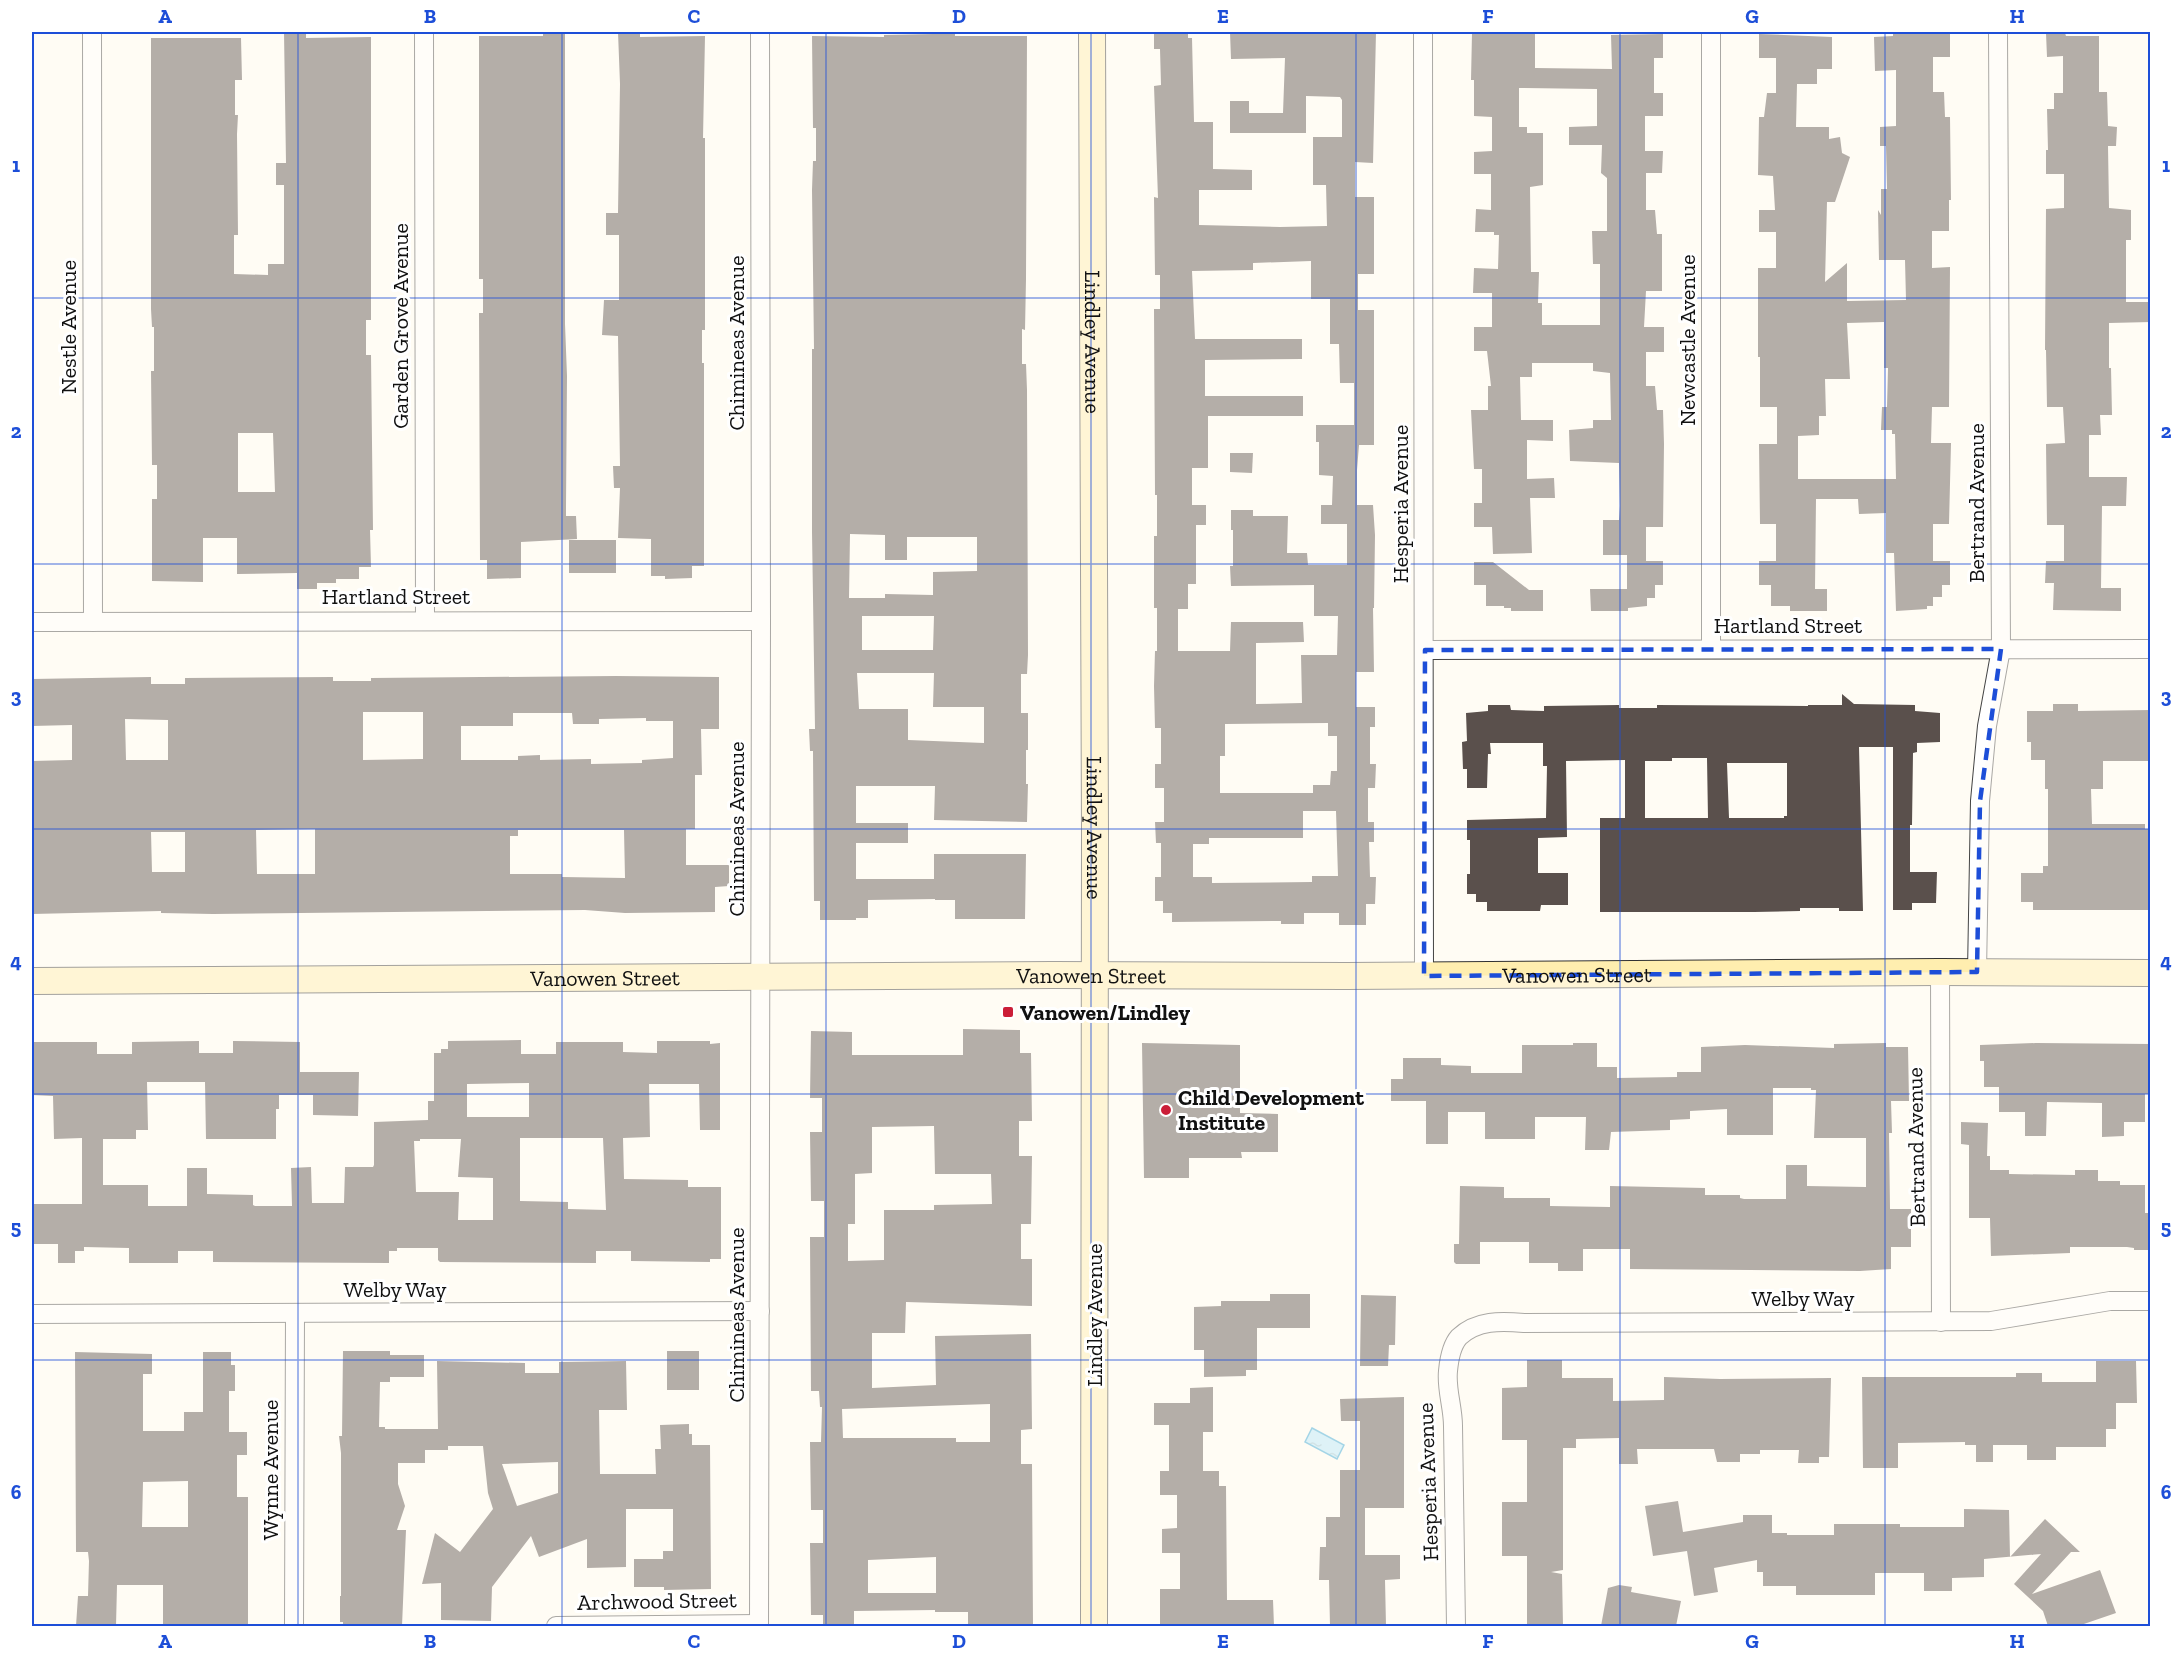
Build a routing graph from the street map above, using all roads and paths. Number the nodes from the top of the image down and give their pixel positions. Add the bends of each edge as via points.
1 (92, 32) edge
2 (424, 32) edge
3 (760, 32) edge
4 (1092, 32) edge
5 (1423, 32) edge
6 (1711, 32) edge
7 (1998, 32) edge
8 (425, 620) junction
9 (93, 621) junction
10 (761, 621) junction
11 (32, 622) edge
12 (2001, 649) junction
13 (2151, 649) edge
14 (1425, 650) junction
15 (1711, 650) junction
16 (1940, 972) junction
17 (1977, 972) junction
18 (2151, 973) edge
19 (1094, 976) junction
20 (1424, 976) junction
21 (759, 977) junction
22 (32, 981) edge
23 (2151, 1301) edge
24 (760, 1311) junction
25 (295, 1313) junction
26 (32, 1314) edge
27 (1941, 1322) junction
28 (1459, 1338) joint
29 (759, 1625) edge
30 (294, 1626) edge
31 (556, 1626) edge
32 (1094, 1626) edge
33 (1456, 1626) edge

1 - 9 street, Nestle Avenue
2 - 8 street, Garden Grove Avenue
3 - 10 street, Chimineas Avenue
4 - 19 main road, Lindley Avenue
5 - 14 street, Hesperia Avenue
6 - 15 street, Newcastle Avenue
7 - 12 street, Bertrand Avenue
8 - 9 street, Hartland Street
8 - 10 street, Hartland Street
9 - 11 street, Hartland Street
10 - 21 street, Chimineas Avenue
12 - 13 street, Hartland Street
12 - 15 street, Hartland Street
12 - 17 street, Bertrand Avenue via 1987,726 1980,801
14 - 15 street, Hartland Street
14 - 20 street, Hesperia Avenue
16 - 17 main road, Vanowen Street
16 - 20 main road, Vanowen Street
16 - 27 street, Bertrand Avenue
17 - 18 main road, Vanowen Street
19 - 20 main road, Vanowen Street
19 - 21 main road, Vanowen Street
19 - 32 main road, Lindley Avenue
21 - 22 main road, Vanowen Street
21 - 24 street, Chimineas Avenue
23 - 27 street, Welby Way via 2110,1301 1991,1321
24 - 25 street, Welby Way
24 - 29 street, Chimineas Avenue
25 - 26 street, Welby Way
25 - 30 street, Wynne Avenue
27 - 28 street, Welby Way via 1503,1321 1474,1327
28 - 33 street, Hesperia Avenue via 1450,1354 1447,1374 1453,1414
29 - 31 street, Archwood Street

